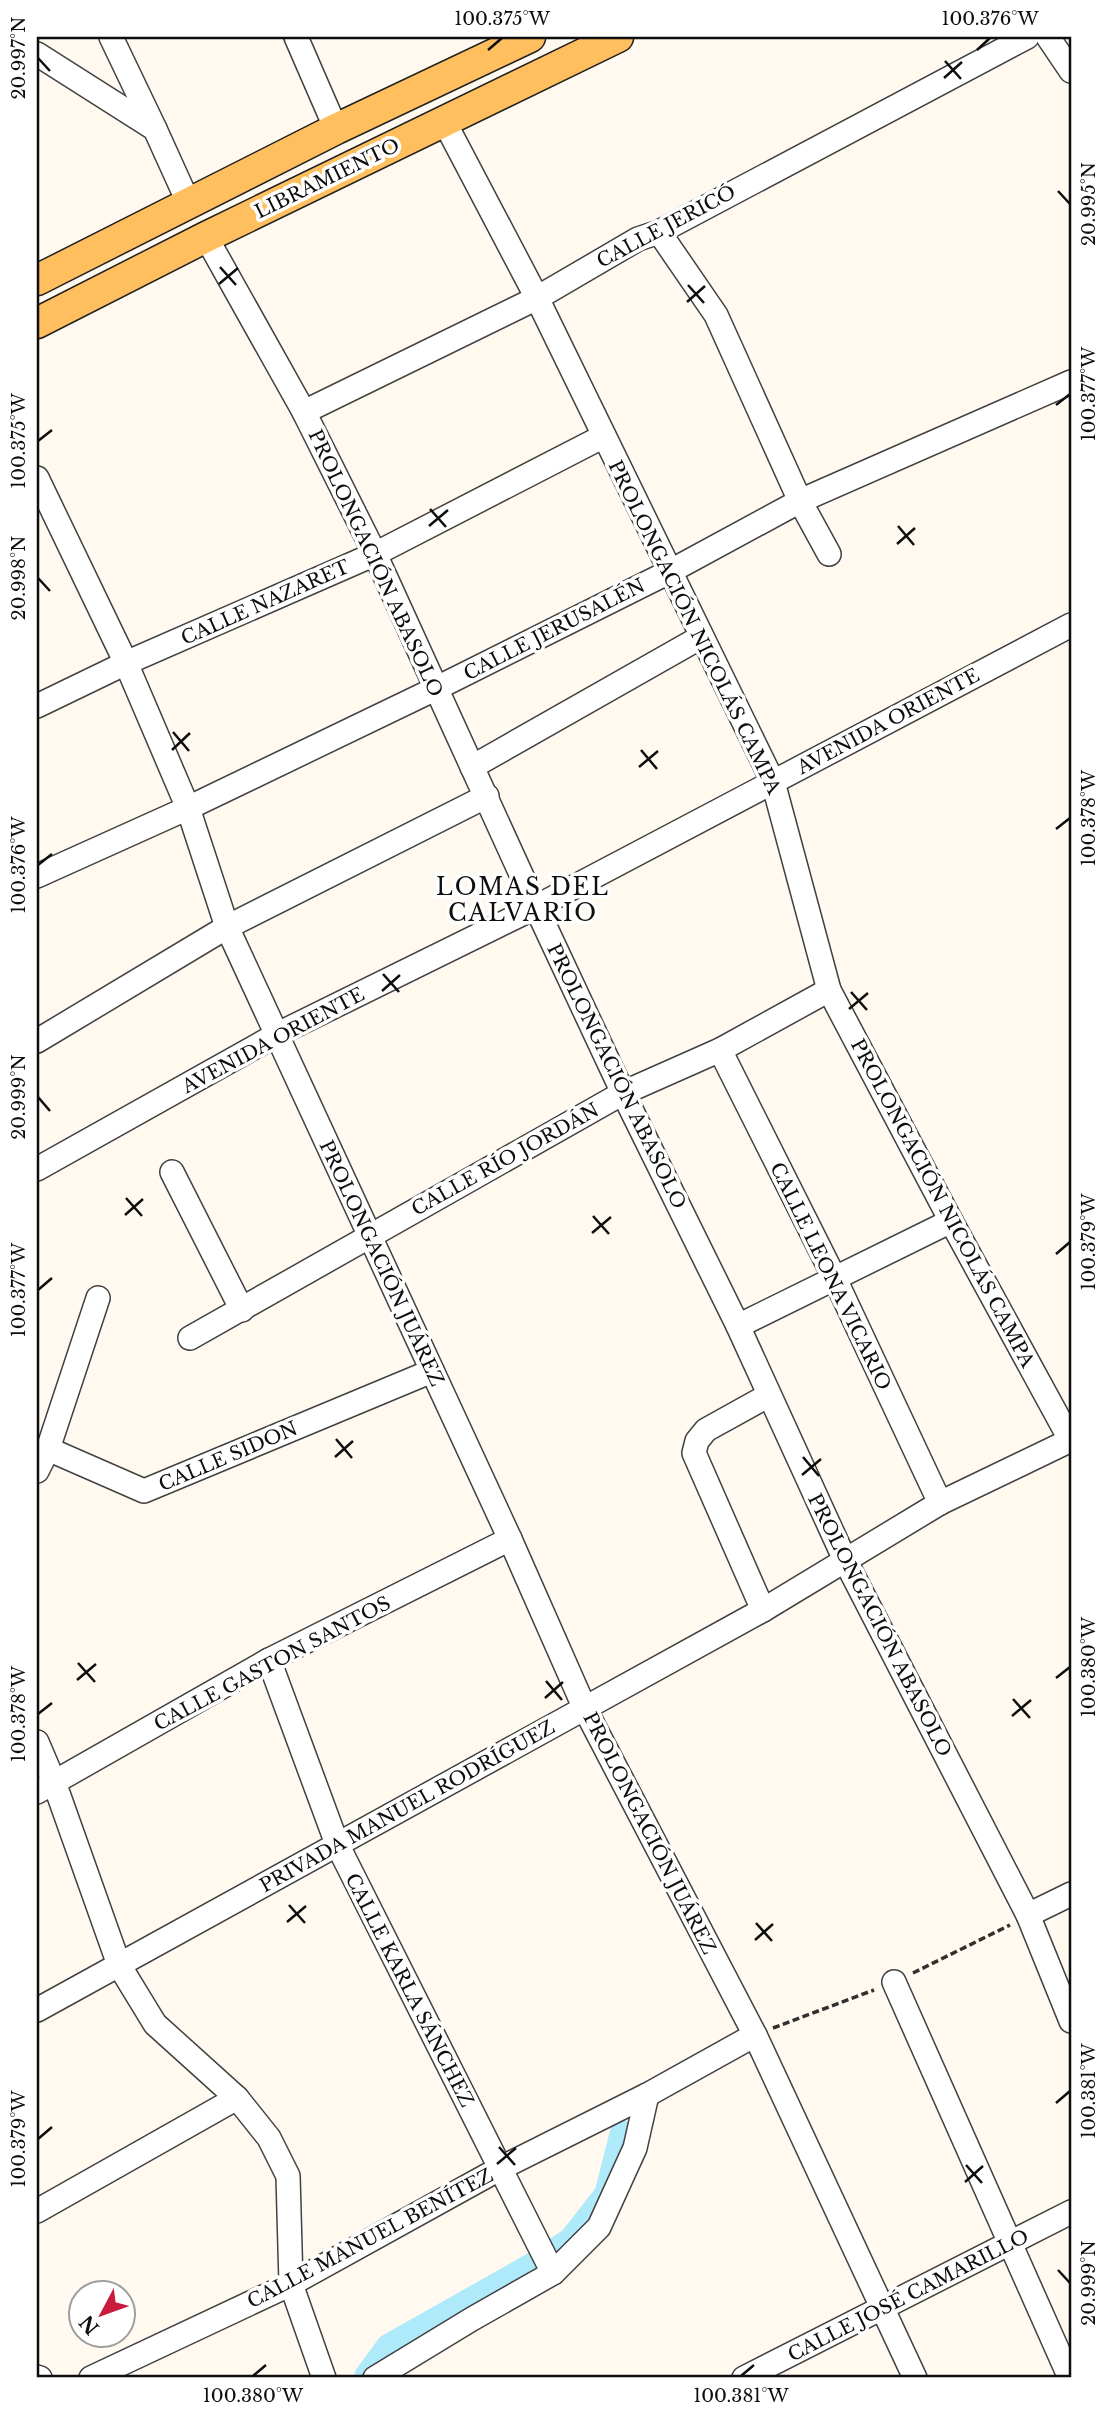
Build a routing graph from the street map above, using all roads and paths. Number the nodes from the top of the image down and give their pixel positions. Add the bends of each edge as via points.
1 (111, 37) edge
2 (296, 37) edge
3 (530, 37) edge
4 (618, 37) edge
5 (1027, 37) edge
6 (1048, 37) edge
7 (37, 54) edge
8 (47, 71) edge
9 (1071, 71) edge
10 (444, 121) junction
11 (155, 129) junction
12 (336, 130) junction
13 (189, 204) junction
14 (659, 232) junction
15 (206, 237) junction
16 (37, 280) edge
17 (537, 298) junction
18 (37, 323) edge
19 (1071, 382) edge
20 (304, 412) junction
21 (604, 436) junction
22 (37, 478) edge
23 (800, 501) junction
24 (375, 554) junction
25 (829, 554) dead end
26 (669, 572) junction
27 (1071, 625) edge
28 (701, 637) junction
29 (126, 663) junction
30 (435, 689) junction
31 (37, 706) edge
32 (472, 767) junction
33 (773, 782) junction
34 (487, 796) junction
35 (188, 808) junction
36 (37, 876) edge
37 (536, 907) junction
38 (227, 927) junction
39 (829, 990) junction
40 (278, 1034) junction
41 (37, 1041) edge
42 (720, 1050) junction
43 (623, 1093) junction
44 (37, 1169) edge
45 (172, 1172) dead end
46 (951, 1221) junction
47 (370, 1236) junction
48 (835, 1279) junction
49 (99, 1298) dead end
50 (242, 1310) junction
51 (738, 1326) junction
52 (190, 1338) dead end
53 (432, 1371) junction
54 (769, 1395) junction
55 (1071, 1440) edge
56 (48, 1449) junction
57 (37, 1471) edge
58 (940, 1503) junction
59 (510, 1539) junction
60 (845, 1560) junction
61 (763, 1610) junction
62 (269, 1660) junction
63 (585, 1709) junction
64 (37, 1742) edge
65 (46, 1787) edge
66 (337, 1844) junction
67 (1071, 1894) edge
68 (1028, 1915) junction
69 (119, 1965) junction
70 (894, 1982) dead end
71 (1069, 2006) edge
72 (37, 2010) edge
73 (755, 2035) junction
74 (647, 2095) junction
75 (237, 2098) junction
76 (499, 2169) junction
77 (37, 2211) edge
78 (1071, 2212) edge
79 (1009, 2244) junction
80 (553, 2273) junction
81 (291, 2284) junction
82 (884, 2309) junction
83 (90, 2378) edge
84 (324, 2378) edge
85 (375, 2378) edge
86 (744, 2378) edge
87 (915, 2378) edge
88 (1070, 2378) edge

1 - 11 street
2 - 12 street
3 - 12 main road, LIBRAMIENTO
4 - 10 main road, LIBRAMIENTO
5 - 14 street, CALLE JERICÓ
6 - 9 street
7 - 8 street
8 - 11 street
10 - 15 main road, LIBRAMIENTO
10 - 17 street, PROLONGACIÓN NICOLÁS CAMPA
11 - 13 street
12 - 13 main road, LIBRAMIENTO
13 - 16 main road, LIBRAMIENTO
14 - 17 street, CALLE JERICÓ via 638,239
14 - 23 street via 716,315
15 - 18 main road, LIBRAMIENTO
15 - 20 street, PROLONGACIÓN ABASOLO
17 - 20 street, CALLE JERICÓ
17 - 21 street, PROLONGACIÓN NICOLÁS CAMPA
19 - 23 street, CALLE JERUSALÉN
20 - 24 street, PROLONGACIÓN ABASOLO
21 - 24 street, CALLE NAZARET
21 - 26 street, PROLONGACIÓN NICOLÁS CAMPA
22 - 29 street, PROLONGACIÓN JUÁREZ
23 - 25 street
23 - 26 street, CALLE JERUSALÉN
24 - 29 street, CALLE NAZARET
24 - 30 street, PROLONGACIÓN ABASOLO
26 - 28 street, PROLONGACIÓN NICOLÁS CAMPA
26 - 30 street, CALLE JERUSALÉN
27 - 33 street, AVENIDA ORIENTE
28 - 32 street
28 - 33 street, PROLONGACIÓN NICOLÁS CAMPA
29 - 31 street, CALLE NAZARET
29 - 35 street, PROLONGACIÓN JUÁREZ
30 - 32 street, PROLONGACIÓN ABASOLO
30 - 35 street, CALLE JERUSALÉN
32 - 34 street, PROLONGACIÓN ABASOLO
33 - 37 street, AVENIDA ORIENTE
33 - 39 street, PROLONGACIÓN NICOLÁS CAMPA
34 - 37 street, PROLONGACIÓN ABASOLO
34 - 38 street
35 - 36 street, CALLE JERUSALÉN
35 - 38 street, PROLONGACIÓN JUÁREZ
37 - 40 street, AVENIDA ORIENTE
37 - 43 street, PROLONGACIÓN ABASOLO
38 - 40 street, PROLONGACIÓN JUÁREZ
38 - 41 street
39 - 42 street, CALLE RÍO JORDÁN
39 - 46 street, PROLONGACIÓN NICOLÁS CAMPA
40 - 44 street, AVENIDA ORIENTE
40 - 47 street, PROLONGACIÓN JUÁREZ
42 - 43 street, CALLE RÍO JORDÁN
42 - 48 street, CALLE LEONA VICARIO
43 - 47 street, CALLE RÍO JORDÁN
43 - 51 street, PROLONGACIÓN ABASOLO
45 - 50 street
46 - 48 street
46 - 55 street, PROLONGACIÓN NICOLÁS CAMPA
47 - 50 street, CALLE RÍO JORDÁN
47 - 53 street, PROLONGACIÓN JUÁREZ
48 - 51 street
48 - 58 street, CALLE LEONA VICARIO
49 - 56 street
50 - 52 street, CALLE RÍO JORDÁN
51 - 54 street, PROLONGACIÓN ABASOLO
53 - 56 street, CALLE SIDON via 144,1491
53 - 59 street, PROLONGACIÓN JUÁREZ
54 - 60 street, PROLONGACIÓN ABASOLO
54 - 61 street via 706,1430 694,1453
55 - 58 street, PRIVADA MANUEL RODRÍGUEZ
56 - 57 street
58 - 60 street, PRIVADA MANUEL RODRÍGUEZ
59 - 62 street, CALLE GASTON SANTOS
59 - 63 street, PROLONGACIÓN JUÁREZ
60 - 61 street, PRIVADA MANUEL RODRÍGUEZ
60 - 68 street, PROLONGACIÓN ABASOLO
61 - 63 street, PRIVADA MANUEL RODRÍGUEZ
62 - 65 street, CALLE GASTON SANTOS
62 - 66 street, CALLE KARLA SÁNCHEZ
63 - 66 street, PRIVADA MANUEL RODRÍGUEZ
63 - 73 street, PROLONGACIÓN JUÁREZ
64 - 65 street
65 - 69 street
66 - 69 street, PRIVADA MANUEL RODRÍGUEZ
66 - 76 street, CALLE KARLA SÁNCHEZ
67 - 68 street
68 - 71 street, PROLONGACIÓN ABASOLO
69 - 72 street, PRIVADA MANUEL RODRÍGUEZ
69 - 75 street via 155,2024
70 - 79 street
73 - 74 street, CALLE MANUEL BENÍTEZ
73 - 82 street, PROLONGACIÓN JUÁREZ
74 - 76 street, CALLE MANUEL BENÍTEZ
74 - 80 street via 635,2148 599,2227
75 - 77 street
75 - 81 street via 268,2138 288,2176
76 - 80 street, CALLE KARLA SÁNCHEZ
76 - 81 street, CALLE MANUEL BENÍTEZ
78 - 79 street, CALLE JOSÉ CAMARILLO
79 - 82 street, CALLE JOSÉ CAMARILLO
79 - 88 street
80 - 85 street
81 - 83 street, CALLE MANUEL BENÍTEZ
81 - 84 street
82 - 86 street, CALLE JOSÉ CAMARILLO
82 - 87 street, PROLONGACIÓN JUÁREZ

